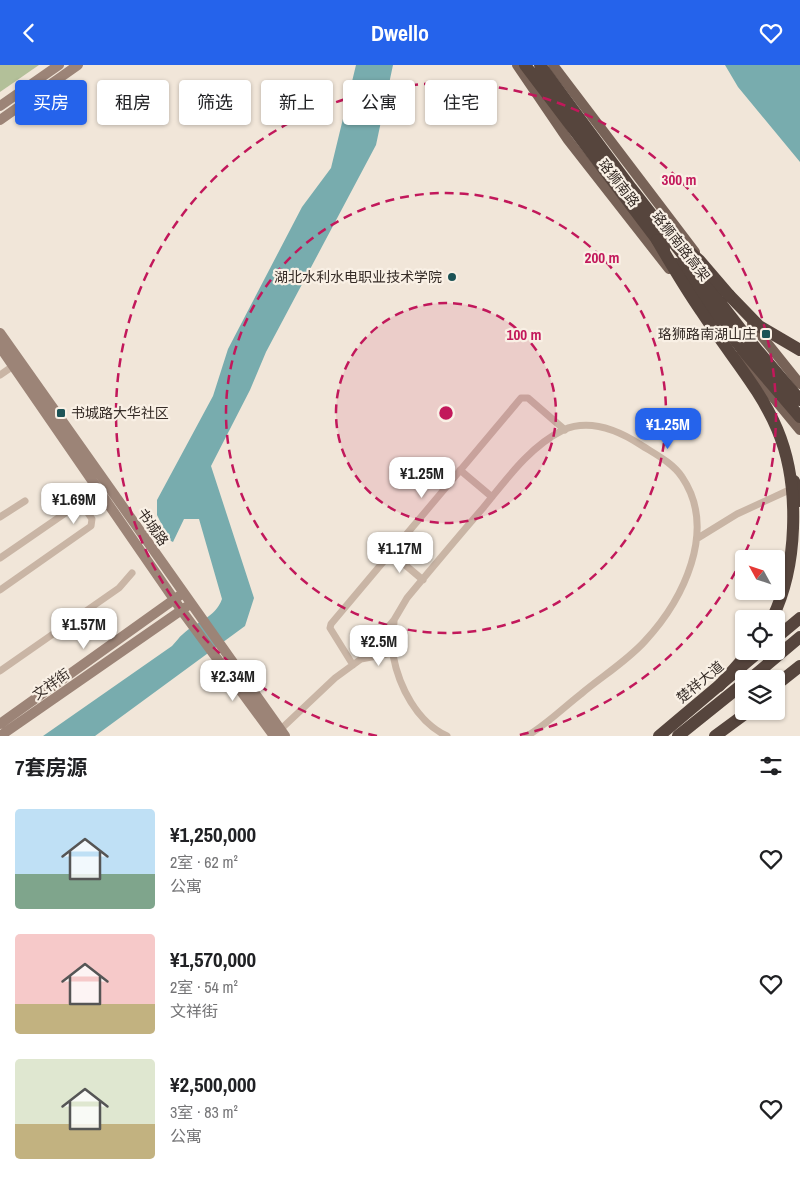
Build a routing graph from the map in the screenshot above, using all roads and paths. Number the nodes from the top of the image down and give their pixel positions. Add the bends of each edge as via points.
1 (59, 65) edge
2 (78, 65) edge
3 (517, 65) edge
4 (526, 65) edge
5 (540, 65) edge
6 (553, 65) edge
7 (0, 106) edge
8 (0, 120) edge
9 (662, 236) junction
10 (0, 333) edge
11 (0, 347) edge
12 (799, 351) edge
13 (17, 363) junction
14 (0, 375) edge
15 (800, 384) edge
16 (800, 400) edge
17 (800, 417) edge
18 (565, 430) junction
19 (800, 430) edge
20 (790, 469) junction
21 (460, 470) junction
22 (786, 491) dead end
23 (492, 497) junction
24 (25, 501) dead end
25 (800, 501) edge
26 (0, 517) edge
27 (698, 538) junction
28 (391, 553) junction
29 (0, 558) edge
30 (132, 573) dead end
31 (422, 580) junction
32 (0, 590) edge
33 (183, 592) junction
34 (175, 601) junction
35 (191, 603) junction
36 (775, 610) edge
37 (182, 611) junction
38 (800, 618) edge
39 (394, 620) junction
40 (195, 621) junction
41 (785, 630) edge
42 (800, 637) edge
43 (392, 653) junction
44 (361, 659) junction
45 (742, 660) edge
46 (749, 660) edge
47 (353, 665) junction
48 (800, 666) edge
49 (761, 670) edge
50 (0, 671) edge
51 (800, 675) edge
52 (785, 678) edge
53 (785, 686) edge
54 (735, 690) edge
55 (735, 719) edge
56 (737, 720) edge
57 (0, 724) edge
58 (280, 734) edge
59 (0, 736) edge
60 (447, 736) edge
61 (527, 736) edge
62 (659, 736) edge
63 (666, 736) edge
64 (678, 736) edge
65 (715, 736) edge

1 - 7 main road
2 - 8 main road
3 - 19 main road, 珞狮南路 via 574,147 706,317
4 - 9 highway, 珞狮南路高架
5 - 9 highway, 珞狮南路高架 via 631,188
6 - 15 main road, 珞狮南路
9 - 12 highway, bridge via 699,260 747,315
9 - 16 highway, 珞狮南路高架, bridge
9 - 17 highway, 珞狮南路高架, bridge via 746,354
9 - 20 highway, bridge via 701,312 760,394 783,441
10 - 13 main road, 书城路
11 - 13 main road, 书城路
13 - 14 street
13 - 33 main road, 书城路
13 - 34 main road, 书城路
18 - 21 street via 528,398 521,398
18 - 23 street via 527,455
18 - 27 street via 608,427 672,465 683,477 694,503
20 - 25 highway, bridge
20 - 36 highway, bridge via 794,498 793,545 790,569
21 - 23 street
21 - 28 street
22 - 27 street via 737,514
23 - 31 street
24 - 26 street
27 - 61 street via 685,582 669,610 644,642
28 - 31 street
28 - 47 street via 331,624 330,628
29 - 32 street via 77,505 84,507 92,519 91,526
30 - 50 street via 119,588
31 - 39 street
33 - 34 main road, 文祥街
33 - 35 main road, 书城路
34 - 37 main road, 书城路
34 - 57 main road, 文祥街
35 - 37 main road, 文祥街
35 - 40 main road, 书城路
37 - 40 main road, 书城路
37 - 59 main road, 文祥街
38 - 41 highway
39 - 43 street
39 - 44 street
40 - 58 main road, 书城路
42 - 49 highway
43 - 44 street
43 - 60 street via 409,699 419,713
44 - 47 street
45 - 63 highway, bridge
46 - 62 highway, 楚祥大道
47 - 58 street via 335,678
48 - 52 highway
51 - 53 highway
54 - 64 highway
55 - 65 highway
56 - 65 highway, bridge

